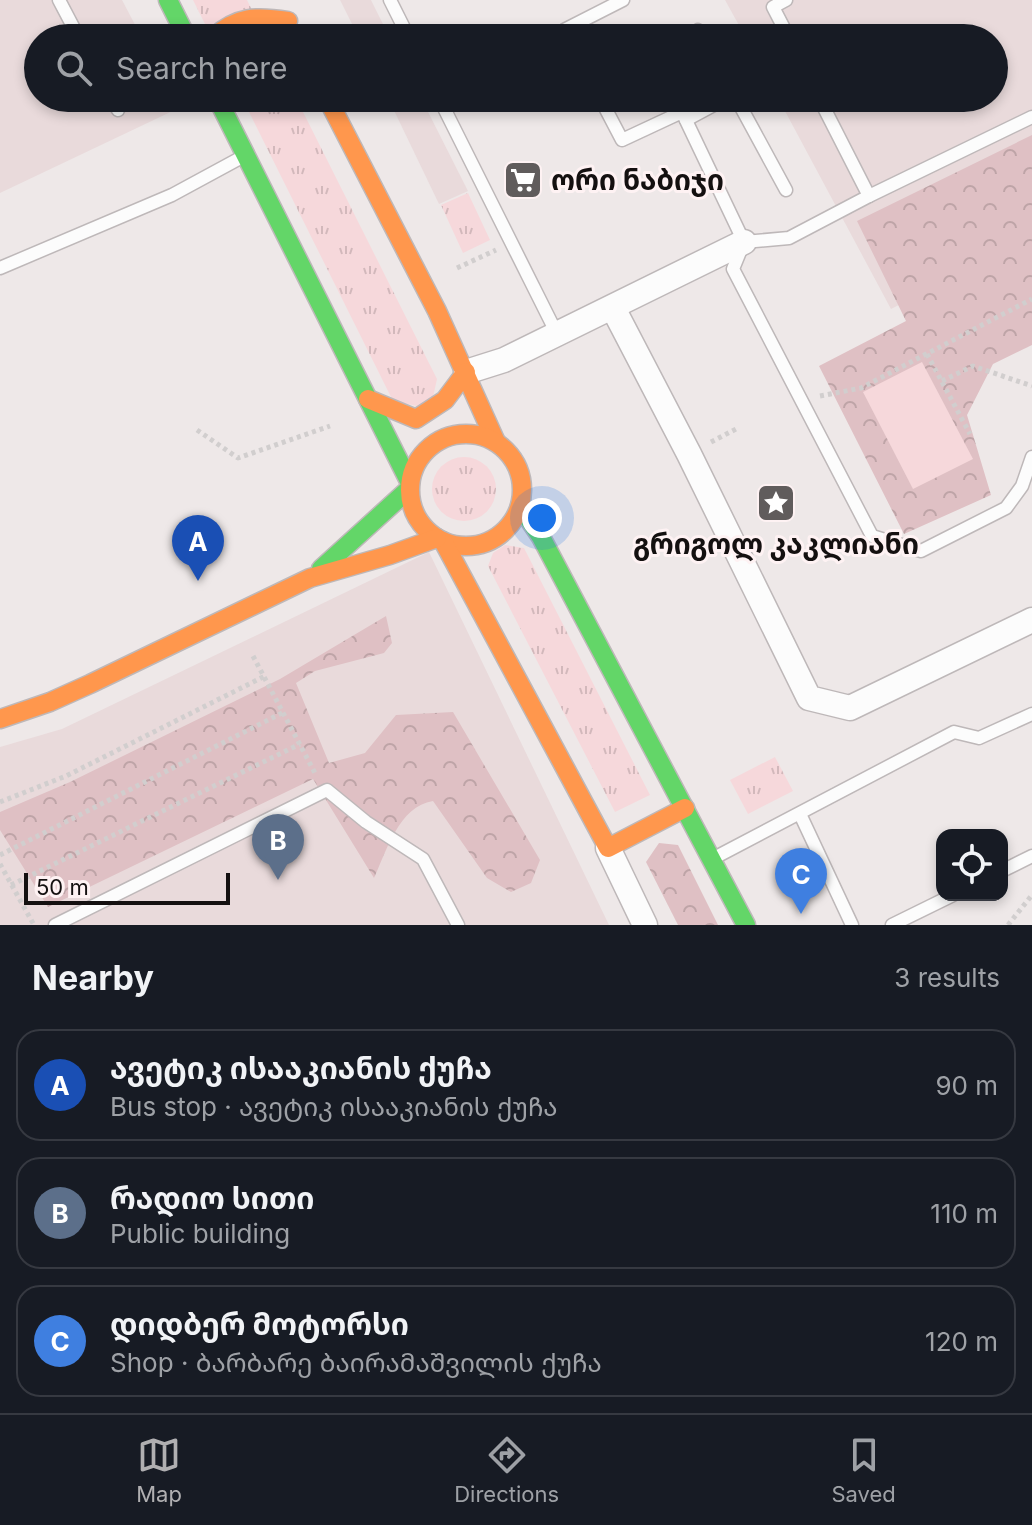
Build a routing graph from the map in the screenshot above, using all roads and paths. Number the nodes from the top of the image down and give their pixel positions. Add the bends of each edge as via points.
1 (59, 0) edge
2 (168, 0) edge
3 (277, 0) edge
4 (390, 0) edge
5 (623, 0) edge
6 (786, 0) edge
7 (72, 24) edge
8 (180, 24) edge
9 (229, 24) edge
10 (269, 24) edge
11 (289, 24) edge
12 (402, 24) edge
13 (576, 24) edge
14 (782, 24) edge
15 (224, 112) edge
16 (334, 112) edge
17 (446, 112) edge
18 (607, 112) edge
19 (682, 112) edge
20 (682, 112) edge
21 (701, 112) edge
22 (744, 112) edge
23 (826, 112) edge
24 (1032, 117) edge
25 (686, 120) junction
26 (245, 156) junction
27 (786, 190) dead end
28 (869, 196) junction
29 (511, 242) junction
30 (744, 242) junction
31 (0, 268) edge
32 (457, 268) dead end
33 (1032, 299) edge
34 (613, 308) junction
35 (557, 334) junction
36 (927, 354) junction
37 (466, 372) junction
38 (942, 381) junction
39 (1032, 386) edge
40 (814, 397) dead end
41 (368, 399) junction
42 (330, 426) dead end
43 (197, 430) dead end
44 (970, 434) dead end
45 (496, 442) junction
46 (1032, 457) edge
47 (410, 486) junction
48 (520, 506) junction
49 (440, 540) junction
50 (310, 578) junction
51 (1032, 620) edge
52 (253, 656) dead end
53 (265, 676) junction
54 (284, 712) junction
55 (1032, 714) edge
56 (0, 719) edge
57 (300, 744) junction
58 (314, 772) dead end
59 (0, 802) edge
60 (685, 808) junction
61 (800, 814) junction
62 (608, 848) junction
63 (0, 855) edge
64 (1032, 856) edge
65 (711, 859) junction
66 (0, 864) edge
67 (1008, 868) edge
68 (11, 885) junction
69 (1032, 895) edge
70 (941, 901) edge
71 (34, 925) edge
72 (55, 925) edge
73 (458, 925) edge
74 (645, 925) edge
75 (746, 925) edge
76 (852, 925) edge
77 (892, 925) edge
78 (1008, 925) edge

1 - 7 lane
2 - 8 main road
3 - 11 main road
4 - 12 lane
5 - 13 lane
6 - 14 lane via 773,7
9 - 10 main road via 243,17
15 - 26 main road
16 - 37 main road
17 - 29 lane
18 - 20 lane via 622,140
19 - 25 lane
21 - 25 lane
22 - 27 lane
23 - 28 lane
24 - 28 lane
25 - 30 lane
26 - 31 lane via 172,195
26 - 41 main road
28 - 30 lane via 789,238
29 - 32 path
29 - 35 lane
30 - 34 street
30 - 46 lane via 733,269 872,536 921,551 1006,508 1022,486
33 - 36 path
34 - 35 street
34 - 51 street via 809,698 850,708
35 - 37 street
36 - 38 path
36 - 40 path via 861,388
37 - 41 main road via 436,409 416,419
37 - 45 main road
38 - 39 path via 973,366
38 - 44 path
41 - 47 main road
42 - 43 path via 238,458
45 - 47 main road via 475,434 452,435 432,445 417,461
45 - 48 main road via 521,476
47 - 49 main road via 417,518
47 - 50 main road
48 - 49 main road via 512,523 490,540 462,546
48 - 60 main road
49 - 50 main road
49 - 62 main road
50 - 56 main road via 90,684
52 - 53 path
53 - 54 path
53 - 59 path via 66,776
54 - 57 path
54 - 63 path
55 - 61 lane via 979,738 954,732
57 - 58 path
57 - 68 path
60 - 62 main road
60 - 65 main road
61 - 65 lane
61 - 76 lane
62 - 74 street
64 - 67 lane
65 - 75 main road
66 - 68 path
68 - 71 path
69 - 78 path
70 - 77 lane
72 - 73 lane via 327,790 423,859

